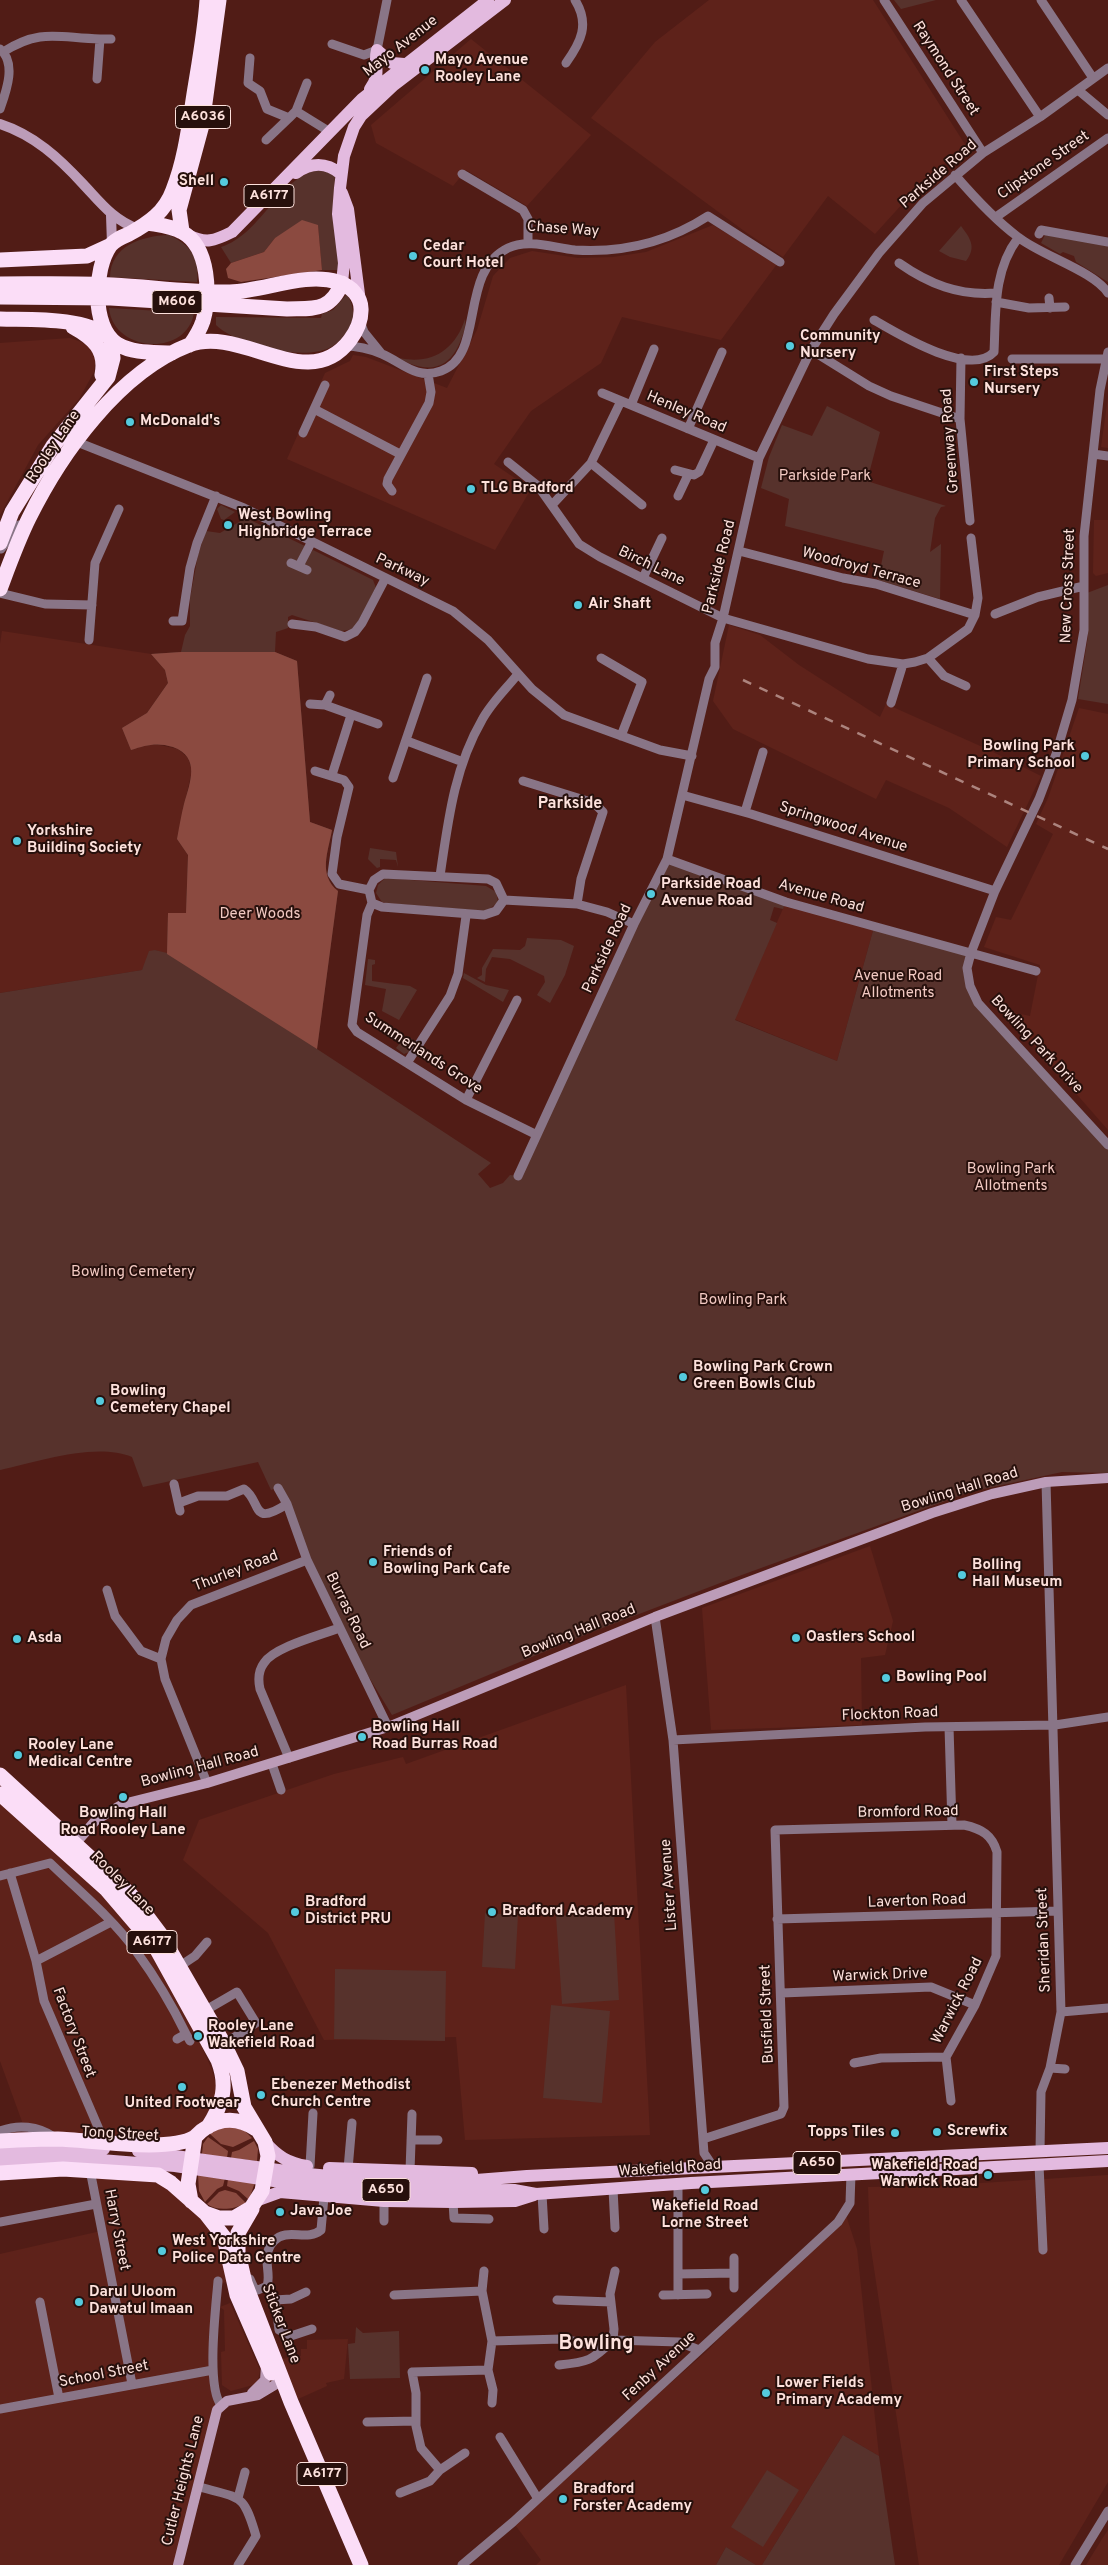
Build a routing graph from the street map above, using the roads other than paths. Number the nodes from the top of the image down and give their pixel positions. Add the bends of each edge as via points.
1 (207, 0) edge
2 (219, 0) edge
3 (387, 0) edge
4 (488, 0) edge
5 (506, 0) edge
6 (575, 0) edge
7 (884, 0) edge
8 (961, 0) edge
9 (1041, 0) edge
10 (100, 39) junction
11 (111, 39) dead end
12 (332, 44) dead end
13 (2, 50) edge
14 (377, 50) junction
15 (250, 58) dead end
16 (566, 63) dead end
17 (404, 64) junction
18 (1108, 68) edge
19 (1092, 78) junction
20 (98, 79) dead end
21 (307, 84) dead end
22 (1078, 90) junction
23 (366, 103) junction
24 (0, 109) edge
25 (296, 111) junction
26 (1108, 116) edge
27 (1040, 117) junction
28 (289, 118) junction
29 (0, 124) edge
30 (334, 128) junction
31 (1108, 138) edge
32 (266, 140) dead end
33 (983, 153) junction
34 (341, 174) junction
35 (462, 174) dead end
36 (955, 175) junction
37 (280, 185) junction
38 (340, 188) junction
39 (112, 216) junction
40 (996, 217) junction
41 (143, 226) junction
42 (185, 233) junction
43 (1039, 234) dead end
44 (1018, 238) junction
45 (1108, 242) edge
46 (528, 243) junction
47 (111, 245) junction
48 (0, 260) edge
49 (780, 262) dead end
50 (899, 263) dead end
51 (342, 283) junction
52 (0, 284) edge
53 (1108, 293) edge
54 (0, 297) edge
55 (996, 298) junction
56 (1049, 298) dead end
57 (360, 302) junction
58 (1065, 307) dead end
59 (1050, 308) junction
60 (0, 318) edge
61 (874, 320) dead end
62 (360, 321) junction
63 (68, 324) junction
64 (110, 338) junction
65 (190, 345) junction
66 (345, 346) junction
67 (654, 349) dead end
68 (811, 350) junction
69 (722, 352) dead end
70 (172, 353) junction
71 (381, 353) junction
72 (1108, 355) edge
73 (961, 358) junction
74 (1012, 359) dead end
75 (428, 374) junction
76 (326, 385) dead end
77 (602, 393) dead end
78 (621, 401) junction
79 (631, 405) junction
80 (83, 408) junction
81 (316, 410) junction
82 (960, 419) junction
83 (688, 429) junction
84 (304, 433) dead end
85 (714, 440) junction
86 (77, 442) junction
87 (400, 454) junction
88 (1093, 454) junction
89 (1108, 456) edge
90 (759, 458) junction
91 (508, 462) dead end
92 (591, 464) junction
93 (675, 470) dead end
94 (688, 475) junction
95 (392, 491) dead end
96 (216, 496) junction
97 (679, 496) dead end
98 (639, 500) dead end
99 (552, 505) junction
100 (119, 509) dead end
101 (12, 512) junction
102 (29, 518) junction
103 (970, 521) dead end
104 (0, 526) edge
105 (662, 538) dead end
106 (971, 538) dead end
107 (0, 543) edge
108 (311, 543) junction
109 (0, 550) edge
110 (739, 551) junction
111 (299, 566) dead end
112 (643, 578) junction
113 (385, 579) junction
114 (1084, 586) junction
115 (0, 589) edge
116 (0, 593) edge
117 (92, 605) junction
118 (995, 614) dead end
119 (975, 615) junction
120 (723, 618) junction
121 (173, 621) dead end
122 (292, 624) dead end
123 (89, 640) dead end
124 (601, 658) dead end
125 (928, 658) junction
126 (903, 664) junction
127 (518, 674) junction
128 (428, 679) dead end
129 (966, 686) dead end
130 (330, 695) dead end
131 (891, 703) dead end
132 (310, 704) dead end
133 (326, 705) junction
134 (351, 715) junction
135 (378, 724) dead end
136 (621, 736) junction
137 (407, 742) junction
138 (763, 752) dead end
139 (692, 756) junction
140 (463, 762) junction
141 (316, 773) dead end
142 (332, 775) junction
143 (393, 778) dead end
144 (523, 781) dead end
145 (682, 795) junction
146 (745, 812) junction
147 (667, 859) junction
148 (440, 876) junction
149 (369, 890) junction
150 (995, 891) junction
151 (504, 900) junction
152 (372, 903) junction
153 (577, 904) junction
154 (466, 916) junction
155 (634, 924) junction
156 (971, 953) junction
157 (1036, 971) dead end
158 (517, 1000) dead end
159 (407, 1063) junction
160 (466, 1100) junction
161 (537, 1135) junction
162 (1108, 1145) edge
163 (518, 1176) dead end
164 (1108, 1478) edge
165 (1046, 1482) junction
166 (174, 1484) dead end
167 (278, 1488) dead end
168 (287, 1504) junction
169 (307, 1560) junction
170 (107, 1587) dead end
171 (655, 1617) junction
172 (339, 1628) junction
173 (161, 1659) junction
174 (1108, 1717) edge
175 (1055, 1725) junction
176 (388, 1727) junction
177 (949, 1727) junction
178 (673, 1740) junction
179 (289, 1758) junction
180 (272, 1764) junction
181 (0, 1775) edge
182 (207, 1783) junction
183 (280, 1790) dead end
184 (1, 1798) edge
185 (952, 1824) junction
186 (775, 1830) joint
187 (75, 1844) junction
188 (10, 1873) junction
189 (0, 1876) edge
190 (1058, 1911) junction
191 (998, 1913) junction
192 (777, 1920) junction
193 (111, 1922) junction
194 (207, 1942) dead end
195 (36, 1961) junction
196 (180, 1966) junction
197 (782, 1993) junction
198 (974, 2005) junction
199 (1108, 2008) edge
200 (206, 2010) junction
201 (1061, 2012) junction
202 (177, 2039) dead end
203 (224, 2044) junction
204 (946, 2057) junction
205 (854, 2062) dead end
206 (1050, 2068) junction
207 (1065, 2069) dead end
208 (951, 2101) dead end
209 (313, 2113) dead end
210 (412, 2114) dead end
211 (352, 2123) dead end
212 (208, 2127) junction
213 (0, 2131) edge
214 (262, 2136) junction
215 (57, 2139) junction
216 (703, 2139) junction
217 (412, 2140) junction
218 (0, 2141) edge
219 (104, 2141) junction
220 (438, 2141) dead end
221 (194, 2142) junction
222 (1108, 2148) edge
223 (1040, 2151) junction
224 (0, 2153) edge
225 (704, 2153) junction
226 (1108, 2161) edge
227 (0, 2162) edge
228 (238, 2163) joint
229 (1039, 2165) junction
230 (310, 2166) junction
231 (693, 2168) junction
232 (714, 2168) junction
233 (348, 2169) junction
234 (90, 2170) junction
235 (410, 2171) junction
236 (0, 2173) edge
237 (851, 2174) junction
238 (236, 2176) joint
239 (527, 2176) junction
240 (678, 2184) junction
241 (613, 2189) junction
242 (539, 2194) junction
243 (324, 2196) junction
244 (191, 2201) junction
245 (384, 2201) junction
246 (256, 2202) junction
247 (454, 2202) junction
248 (96, 2204) junction
249 (204, 2213) junction
250 (489, 2219) dead end
251 (384, 2221) dead end
252 (0, 2222) edge
253 (616, 2228) dead end
254 (544, 2229) dead end
255 (1043, 2250) dead end
256 (238, 2253) junction
257 (734, 2258) dead end
258 (484, 2271) dead end
259 (615, 2271) dead end
260 (734, 2273) junction
261 (678, 2274) junction
262 (218, 2281) dead end
263 (267, 2286) junction
264 (734, 2288) dead end
265 (482, 2291) junction
266 (306, 2292) dead end
267 (707, 2294) dead end
268 (394, 2295) dead end
269 (663, 2295) dead end
270 (678, 2295) junction
271 (275, 2300) junction
272 (557, 2300) dead end
273 (40, 2302) dead end
274 (611, 2302) junction
275 (312, 2329) dead end
276 (613, 2340) junction
277 (492, 2341) junction
278 (700, 2350) junction
279 (266, 2365) junction
280 (559, 2365) dead end
281 (214, 2370) junction
282 (488, 2370) junction
283 (280, 2382) junction
284 (132, 2384) junction
285 (247, 2396) junction
286 (59, 2398) junction
287 (492, 2403) dead end
288 (221, 2404) junction
289 (0, 2409) edge
290 (416, 2420) junction
291 (367, 2422) dead end
292 (500, 2437) dead end
293 (465, 2453) dead end
294 (440, 2470) junction
295 (245, 2472) dead end
296 (200, 2486) junction
297 (400, 2493) dead end
298 (238, 2498) junction
299 (538, 2499) junction
300 (1108, 2512) edge
301 (178, 2565) edge
302 (238, 2565) edge
303 (361, 2565) edge
304 (462, 2565) edge
305 (1075, 2565) edge

1 - 41 highway, A6036 via 188,131 177,175 165,205
2 - 42 highway, A6036 via 202,125 179,210
3 - 14 street
4 - 17 main road, Mayo Avenue / A6177
5 - 23 main road, Mayo Avenue / A6177
6 - 16 street via 584,28 578,46
7 - 33 street, Raymond Street
8 - 27 street
9 - 19 street
10 - 11 street
10 - 13 street via 38,36
10 - 20 street
12 - 14 street via 364,56
13 - 24 street via 8,63 8,83
14 - 17 main road via 392,63
14 - 23 main road via 376,81
15 - 28 street via 250,85 260,91 269,111
17 - 23 main road, Mayo Avenue / A6177
18 - 19 street, Parkside Road
19 - 22 street, Parkside Road
21 - 25 street
22 - 26 street
22 - 27 street, Parkside Road
23 - 30 main road, Mayo Avenue / A6177
23 - 34 main road, A6177 via 349,137
25 - 28 street
25 - 30 street
27 - 33 street, Parkside Road
28 - 32 street
29 - 39 street via 45,147
30 - 37 main road, A6177
31 - 40 street, Clipstone Street
33 - 36 street, Parkside Road
34 - 37 main road via 329,166 312,165
34 - 38 main road, A6177
35 - 46 street via 523,210 528,222
36 - 40 street
36 - 68 street, Parkside Road via 923,203 879,253
37 - 42 main road, A6177 via 232,232 213,242 200,242
38 - 51 main road, A6177 via 338,214 344,263
38 - 57 main road, A6177 via 348,209
39 - 41 street
39 - 47 street
40 - 44 street
41 - 42 highway, A6177
41 - 47 highway
42 - 65 highway via 205,264 207,274 204,319
43 - 45 street via 1041,230
44 - 53 street via 1097,282
44 - 55 street via 1004,260
46 - 49 street, Chase Way via 573,250 612,250 665,238 708,216
46 - 75 street, Chase Way via 510,246 490,260 480,275 470,328 461,350 448,367
47 - 48 highway via 87,256
47 - 64 highway via 100,268 98,304
50 - 55 street via 948,289
51 - 52 highway, M606 via 302,281 232,292 110,285
51 - 54 highway, M606 via 326,305 296,309 111,298
51 - 57 highway via 353,290
55 - 59 street via 1029,312
55 - 73 street via 994,352 990,358
56 - 59 street
57 - 62 highway, A6177
58 - 59 street
60 - 63 highway
61 - 73 street via 916,344
62 - 66 highway, A6177
62 - 71 street via 364,332
63 - 64 highway via 87,325
63 - 80 highway via 91,338 103,358 99,382
64 - 70 highway, A6177 via 130,350
64 - 80 highway, Rooley Lane via 113,358 108,377
65 - 66 highway, A6177 via 219,340 300,363 328,358
65 - 70 highway, A6177
66 - 71 street
67 - 79 street
68 - 82 street via 891,396
68 - 90 street, Parkside Road
69 - 83 street
70 - 86 highway, Rooley Lane / A6177 via 117,391
71 - 75 street via 409,370
72 - 74 street
72 - 88 street, New Cross Street via 1100,390
73 - 82 street, Greenway Road
75 - 87 street via 432,392 429,403
76 - 81 street
77 - 78 street, Henley Road
78 - 79 street, Henley Road
78 - 92 street
79 - 83 street, Henley Road
80 - 101 highway, Rooley Lane via 62,432
81 - 84 street
81 - 87 street
82 - 103 street, Greenway Road
83 - 85 street, Henley Road
85 - 90 street, Henley Road
85 - 94 street via 699,472 694,476
86 - 96 street, Parkway
86 - 102 highway, Rooley Lane / A6177
87 - 95 street via 388,478 387,484
88 - 89 street
88 - 114 street, New Cross Street via 1084,536
90 - 110 street, Parkside Road
91 - 99 street, Birch Lane via 538,486
92 - 98 street
92 - 99 street
93 - 94 street
94 - 97 street
96 - 108 street, Parkway
96 - 121 street via 190,568 182,621
99 - 112 street, Birch Lane via 579,544
100 - 117 street via 96,563
101 - 104 street
101 - 107 highway, Rooley Lane
102 - 109 street via 19,524
102 - 115 highway, Rooley Lane / A6177
105 - 112 street
106 - 119 street via 978,598
108 - 111 street
108 - 113 street, Parkway
110 - 119 street, Woodroyd Terrace via 876,584
110 - 120 street, Parkside Road
112 - 120 street, Birch Lane
113 - 122 street via 355,632 345,637 316,627
113 - 127 street, Parkway via 462,618 488,640
114 - 118 street via 1038,597
114 - 150 street, New Cross Street via 1084,630 1072,700 1039,799
116 - 117 street via 45,604
117 - 123 street
119 - 125 street, Birch Lane via 968,628
120 - 126 street, Birch Lane via 868,659
120 - 139 street, Parkside Road via 715,643 715,667 708,679
124 - 136 street via 642,682
125 - 126 street, Birch Lane
125 - 129 street via 944,676
126 - 131 street
127 - 136 street, Parkway via 564,715
127 - 140 street via 482,718
128 - 137 street
130 - 133 street
132 - 133 street
133 - 134 street
134 - 135 street
134 - 142 street
136 - 139 street, Parkway via 660,750
137 - 140 street
137 - 143 street
138 - 146 street
139 - 145 street, Parkside Road
140 - 148 street via 449,808
141 - 142 street
142 - 149 street via 344,780 349,787 332,874 339,884
144 - 153 street via 594,803 603,812 581,879
145 - 146 street, Springwood Avenue
145 - 147 street, Parkside Road
146 - 150 street, Springwood Avenue
147 - 155 street, Parkside Road
147 - 156 street, Avenue Road via 786,902
148 - 149 street via 383,874 374,880
148 - 151 street via 488,879 496,883
149 - 152 street
150 - 156 street, New Cross Street
151 - 153 street
151 - 154 street via 490,915
152 - 154 street via 382,907
152 - 159 street, Summerlands Grove via 367,915 352,1025 357,1032
153 - 155 street
154 - 159 street via 458,974 450,996
155 - 161 street, Parkside Road
156 - 157 street, Avenue Road
156 - 162 street, Bowling Park Drive via 968,976 978,1003
158 - 160 street
159 - 160 street, Summerlands Grove
160 - 161 street, Summerlands Grove
161 - 163 street, Parkside Road
164 - 165 street, Bowling Hall Road
165 - 171 street, Bowling Hall Road via 992,1494 932,1513
165 - 175 street, Sheridan Street
166 - 168 street via 179,1507 198,1496 227,1496 244,1489 254,1506 263,1513 273,1513
167 - 168 street, Burras Road
168 - 169 street, Burras Road
169 - 172 street, Burras Road
169 - 173 street, Thurley Road via 191,1604 171,1630
170 - 173 street via 115,1616 140,1651
171 - 176 street, Bowling Hall Road
171 - 178 street, Lister Avenue
172 - 176 street, Burras Road
172 - 179 street via 271,1656 260,1670 260,1689
173 - 182 street via 165,1679
174 - 175 street, Flockton Road
175 - 177 street, Flockton Road
175 - 190 street, Sheridan Street
176 - 179 street, Bowling Hall Road
177 - 178 street, Flockton Road
177 - 185 street
178 - 216 street, Lister Avenue
179 - 180 street, Bowling Hall Road
180 - 182 street, Bowling Hall Road
180 - 183 street
181 - 187 highway, Rooley Lane / A6177
182 - 187 street, Bowling Hall Road via 124,1804 96,1820
184 - 212 highway, Rooley Lane / A6177 via 107,1890 156,1946 225,2077 222,2100
185 - 186 street, Bromford Road
185 - 191 street, Bromford Road via 978,1828 994,1841
186 - 192 street, Busfield Street
187 - 196 highway, Rooley Lane / A6177 via 131,1895
188 - 189 street
188 - 193 street via 50,1863
188 - 195 street, Factory Street
190 - 191 street, Laverton Road
190 - 201 street, Sheridan Street
191 - 192 street, Laverton Road
191 - 198 street, Warwick Road via 996,1956
192 - 197 street, Busfield Street
193 - 195 street
193 - 202 street via 136,1950 174,2008 188,2037
194 - 196 street
195 - 219 street, Factory Street via 44,2001
196 - 200 highway, Rooley Lane / A6177
197 - 198 street, Warwick Drive via 931,1987
197 - 216 street, Busfield Street via 784,2107 781,2114
198 - 204 street, Warwick Road
199 - 201 street
200 - 203 highway, Rooley Lane / A6177
200 - 203 street via 237,1992 256,2024
201 - 206 street, Sheridan Street
203 - 214 highway, Rooley Lane / A6177 via 237,2071 244,2108
204 - 205 street via 881,2058
204 - 208 street, Warwick Road
206 - 207 street
206 - 223 street, Sheridan Street via 1041,2092
209 - 230 street
210 - 217 street
211 - 233 street
212 - 214 highway via 216,2121 232,2119 245,2123
212 - 221 highway
213 - 215 street via 28,2126
214 - 230 main road, A650 via 276,2155
214 - 246 highway via 267,2163 264,2184
215 - 218 highway
215 - 219 highway
216 - 225 street, Lister Avenue
217 - 220 street
217 - 235 street
219 - 221 highway via 166,2146
221 - 244 highway via 188,2184
222 - 223 main road, Wakefield Road / A650
223 - 232 main road, Wakefield Road / A650
224 - 228 main road, Tong Street / A650 via 117,2149
225 - 231 street
225 - 232 street, Lister Avenue
226 - 229 main road, Wakefield Road / A650
227 - 238 main road, Tong Street / A650 via 76,2158 174,2166
228 - 239 main road, Wakefield Road / A650 via 308,2174 438,2183
229 - 237 main road, Wakefield Road / A650
229 - 255 street
230 - 233 main road, A650
231 - 232 main road, Wakefield Road / A650
231 - 239 main road, Wakefield Road / A650
233 - 235 main road, A650
234 - 236 highway via 63,2168
234 - 244 highway via 158,2175
234 - 248 street, Harry Street
235 - 239 main road, A650
237 - 240 main road, Wakefield Road / A650
237 - 278 street, Fenby Avenue via 850,2203 838,2222
238 - 242 main road, Wakefield Road / A650 via 307,2186 410,2191 514,2190
240 - 241 main road, Wakefield Road / A650
240 - 261 street
241 - 242 main road, Wakefield Road / A650
241 - 253 street
242 - 247 main road via 515,2201
242 - 254 street
243 - 245 main road
243 - 246 main road via 280,2192
243 - 263 street via 321,2230 312,2236 289,2234 280,2237 270,2247 266,2262
244 - 249 highway
245 - 247 main road
245 - 251 street
246 - 249 highway via 234,2218
246 - 256 highway, Sticker Lane / A6177 via 238,2233
247 - 250 street via 454,2218
248 - 252 street
248 - 284 street, Harry Street
249 - 279 highway, Sticker Lane / A6177 via 224,2237 237,2295
256 - 263 street via 244,2256 254,2288 258,2290
256 - 283 highway, Sticker Lane / A6177 via 250,2298
257 - 260 street
258 - 265 street
259 - 274 street
260 - 261 street
260 - 264 street
261 - 270 street
262 - 281 street, Cutler Heights Lane
263 - 271 street
265 - 268 street
265 - 277 street
266 - 271 street via 291,2299
267 - 270 street
269 - 270 street
271 - 275 street via 278,2327 282,2333 291,2336
272 - 274 street
273 - 286 street
274 - 276 street
276 - 277 street via 596,2346 561,2340
276 - 278 street via 679,2342
276 - 280 street via 595,2358
277 - 282 street
278 - 299 street, Fenby Avenue
279 - 283 highway, Sticker Lane / A6177
279 - 285 street, Cutler Heights Lane via 265,2380
281 - 284 street, School Street
281 - 288 street, Cutler Heights Lane via 215,2391
282 - 287 street via 494,2390
282 - 290 street via 412,2372
283 - 285 street, Cutler Heights Lane via 258,2395
283 - 303 highway, Sticker Lane / A6177
284 - 286 street, School Street
285 - 288 street, Cutler Heights Lane
286 - 289 street, School Street
288 - 296 street, Cutler Heights Lane
290 - 291 street
290 - 294 street via 421,2448
292 - 299 street
293 - 294 street
294 - 297 street via 430,2481
295 - 298 street
296 - 298 street
296 - 301 street, Cutler Heights Lane
298 - 302 street via 244,2502 256,2536
299 - 304 street, Fenby Avenue
300 - 305 street

